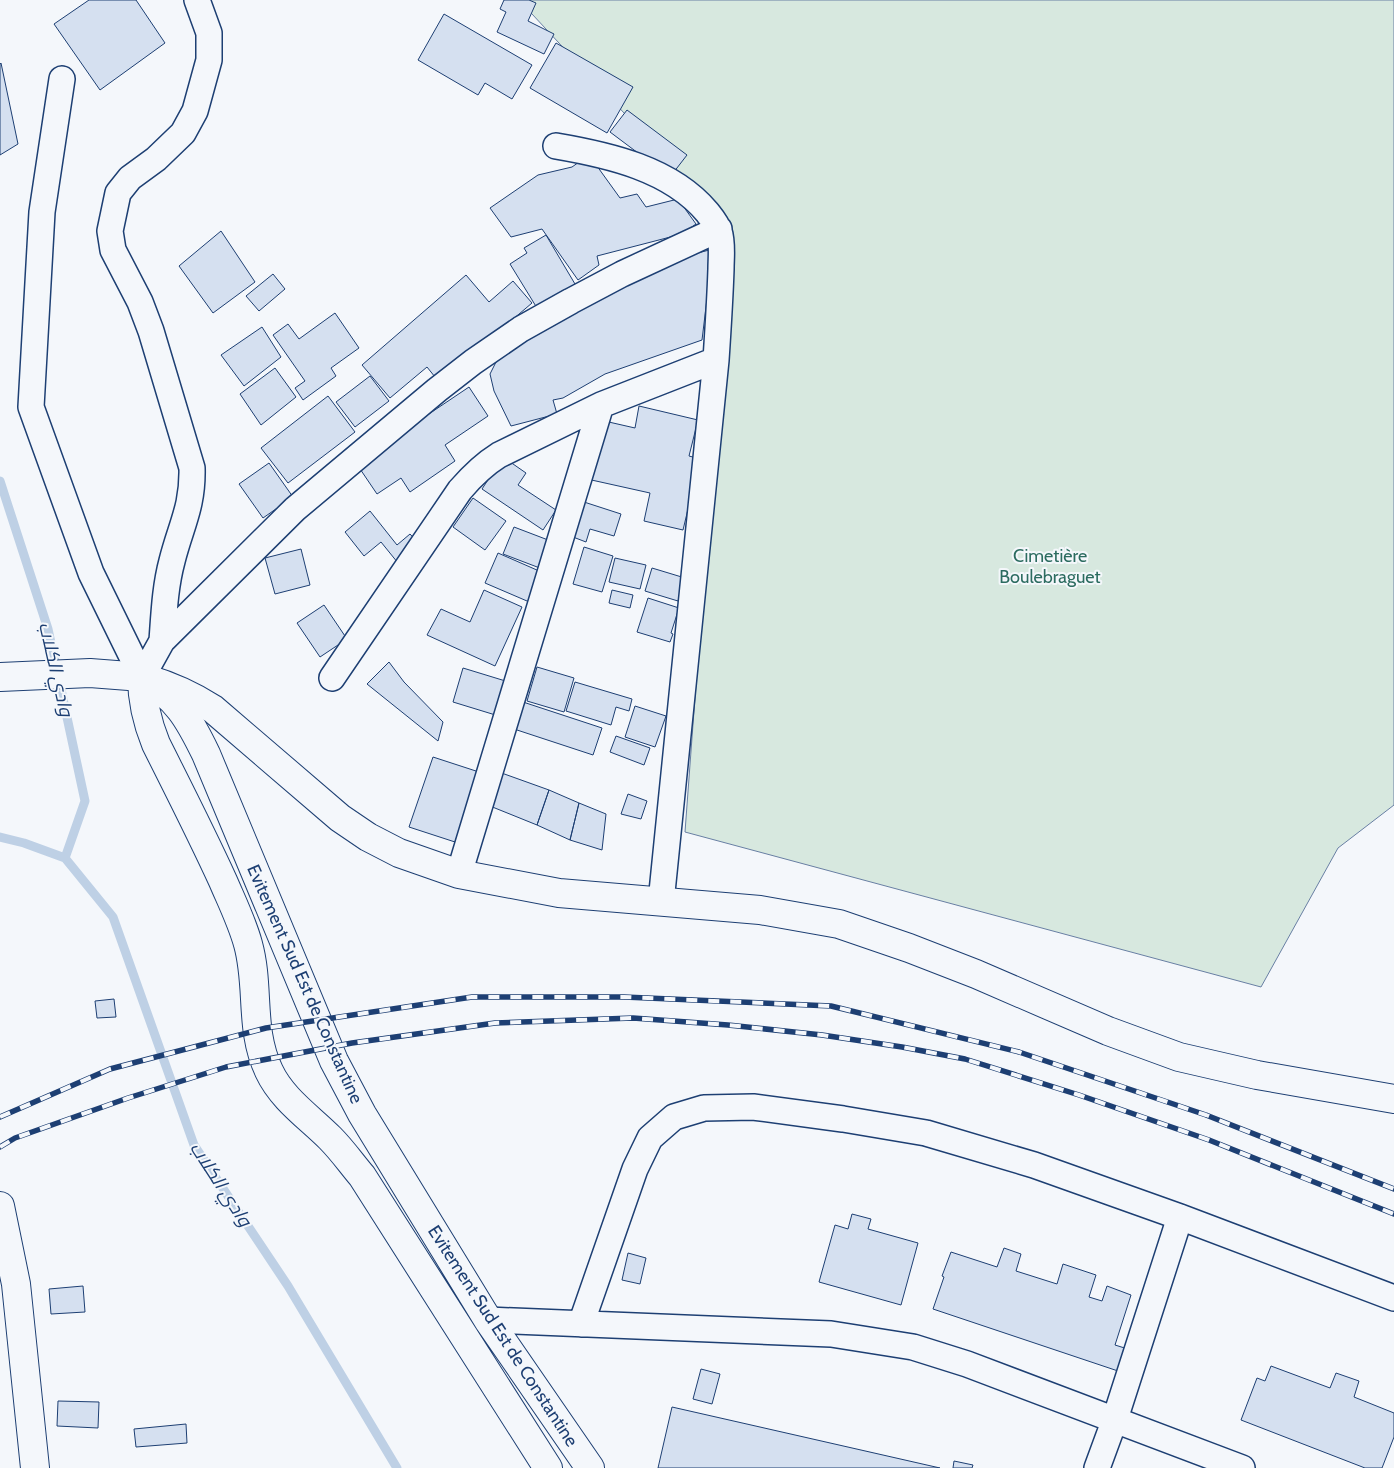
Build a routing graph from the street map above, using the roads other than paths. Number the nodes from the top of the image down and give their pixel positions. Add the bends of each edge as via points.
1 (197, 0) edge
2 (62, 79) dead end
3 (556, 146) dead end
4 (719, 229) junction
5 (716, 360) junction
6 (601, 406) junction
7 (162, 641) junction
8 (8, 677) edge
9 (142, 677) junction
10 (332, 678) dead end
11 (459, 874) junction
12 (661, 902) junction
13 (1394, 1099) edge
14 (0, 1206) edge
15 (1180, 1217) junction
16 (1394, 1298) edge
17 (488, 1320) junction
18 (581, 1324) junction
19 (1115, 1419) junction
20 (35, 1468) edge
21 (548, 1468) edge
22 (590, 1468) edge
23 (1097, 1468) edge
24 (1242, 1468) edge

1 - 7 street via 209,33 209,60 195,111 183,133 130,178 118,193 110,230 113,250 151,331 192,468 190,506 167,584
2 - 9 street via 42,212 31,407 91,573
3 - 4 street via 629,162 662,178 699,203
4 - 5 street via 721,283
4 - 7 street via 622,274 544,315 496,345 295,509
5 - 6 street
5 - 12 street
6 - 10 street via 499,455 471,476
6 - 11 street
7 - 9 street
8 - 9 main road via 90,673
9 - 11 main road via 192,695 213,709 340,818 368,836 399,853
9 - 17 main road, Evitement Sud Est de Constantine via 174,701 195,731 334,1061 362,1114
9 - 21 main road, Evitement Sud Est de Constantine via 142,694 152,735 241,922 251,963 257,1032 268,1070 291,1103 331,1138 362,1176
11 - 12 main road via 559,894
12 - 13 main road via 760,910 839,924 918,951 1178,1057 1257,1075
14 - 20 main road via 16,1284
15 - 16 street
15 - 18 street via 1034,1164 926,1133 753,1107 704,1108 674,1117 650,1138 635,1169
15 - 19 street
17 - 18 street
17 - 22 main road, Evitement Sud Est de Constantine
18 - 19 street via 831,1334 913,1347
19 - 23 street
19 - 24 street

